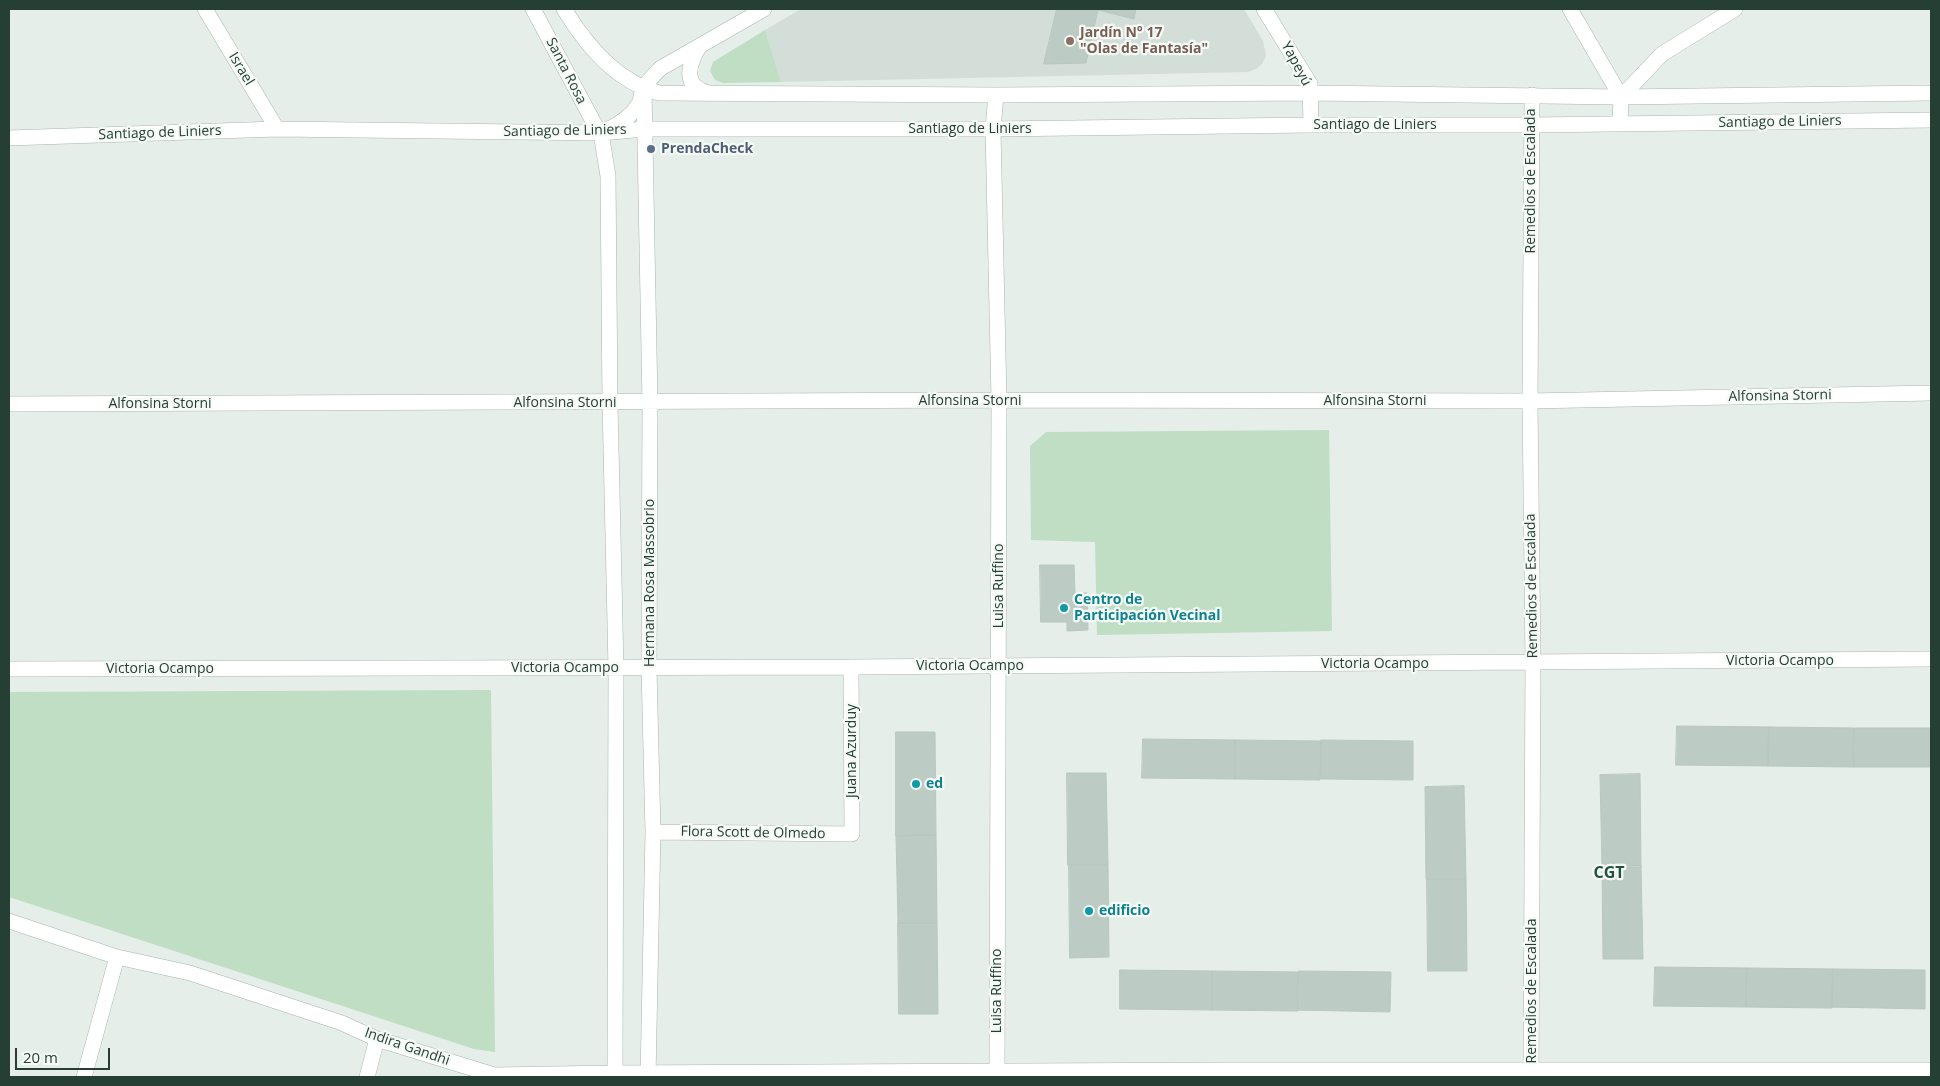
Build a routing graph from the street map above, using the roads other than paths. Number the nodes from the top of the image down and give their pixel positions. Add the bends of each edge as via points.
1 (205, 9) edge
2 (533, 9) edge
3 (564, 9) edge
4 (764, 9) edge
5 (1264, 9) edge
6 (1570, 9) edge
7 (1735, 9) edge
8 (699, 46) junction
9 (644, 89) junction
10 (1311, 93) junction
11 (1931, 93) edge
12 (713, 94) junction
13 (1532, 94) junction
14 (996, 95) junction
15 (1621, 96) junction
16 (1931, 120) edge
17 (1311, 124) junction
18 (1620, 124) junction
19 (1531, 125) junction
20 (277, 129) junction
21 (644, 129) junction
22 (993, 129) junction
23 (601, 133) junction
24 (9, 138) edge
25 (1931, 393) edge
26 (999, 400) junction
27 (1530, 401) junction
28 (650, 402) junction
29 (610, 403) junction
30 (9, 404) edge
31 (1931, 660) edge
32 (1533, 663) junction
33 (999, 666) junction
34 (851, 667) junction
35 (616, 668) junction
36 (649, 668) junction
37 (9, 669) edge
38 (653, 832) junction
39 (852, 834) joint
40 (9, 921) edge
41 (117, 957) junction
42 (377, 1040) junction
43 (1931, 1070) edge
44 (997, 1074) edge
45 (1531, 1074) edge
46 (615, 1075) edge
47 (648, 1075) edge
48 (84, 1077) edge
49 (367, 1077) edge

1 - 20 street, Israel
2 - 23 street, Santa Rosa
3 - 9 street, Santa Rosa via 612,68
4 - 8 street
5 - 10 street, Yapeyú via 1310,84
6 - 15 street
7 - 15 street via 1662,54
8 - 9 street via 661,68
8 - 12 street, Santiago de Liniers via 691,60 689,73 700,91
9 - 12 street, Santiago de Liniers via 659,93
9 - 21 street, Hermana Rosa Massobrio
9 - 23 street via 639,105 630,115
10 - 13 street, Santiago de Liniers
10 - 14 street, Santiago de Liniers
10 - 17 street, Yapeyú
11 - 15 street, Santiago de Liniers
12 - 14 street, Santiago de Liniers
13 - 15 street, Santiago de Liniers
13 - 19 street, Remedios de Escalada
14 - 22 street, Luisa Ruffino
15 - 18 street
16 - 18 street, Santiago de Liniers
17 - 19 street, Santiago de Liniers
17 - 22 street, Santiago de Liniers
18 - 19 street, Santiago de Liniers
19 - 27 street, Remedios de Escalada
20 - 23 street, Santiago de Liniers
20 - 24 street, Santiago de Liniers
21 - 22 street, Santiago de Liniers
21 - 23 street, Santiago de Liniers
21 - 28 street, Hermana Rosa Massobrio
22 - 26 street, Luisa Ruffino
23 - 29 street via 608,176
25 - 27 street, Alfonsina Storni
26 - 27 street, Alfonsina Storni
26 - 28 street, Alfonsina Storni
26 - 33 street, Luisa Ruffino
27 - 32 street, Remedios de Escalada
28 - 29 street, Alfonsina Storni
28 - 36 street, Hermana Rosa Massobrio
29 - 30 street, Alfonsina Storni
29 - 35 street
31 - 32 street, Victoria Ocampo
32 - 33 street, Victoria Ocampo
32 - 45 street, Remedios de Escalada
33 - 34 street, Victoria Ocampo
33 - 44 street, Luisa Ruffino
34 - 36 street, Victoria Ocampo
34 - 39 street, Juana Azurduy
35 - 36 street, Victoria Ocampo
35 - 37 street, Victoria Ocampo
35 - 46 street
36 - 38 street, Hermana Rosa Massobrio
38 - 39 street, Flora Scott de Olmedo
38 - 47 street, Hermana Rosa Massobrio
40 - 41 street, Indira Gandhi
41 - 42 street, Indira Gandhi via 190,973 342,1023
41 - 48 street
42 - 46 street, Indira Gandhi via 494,1075
42 - 49 street
43 - 45 street, Indira Gandhi
44 - 45 street, Indira Gandhi via 1220,1070
44 - 47 street, Indira Gandhi
46 - 47 street, Indira Gandhi

